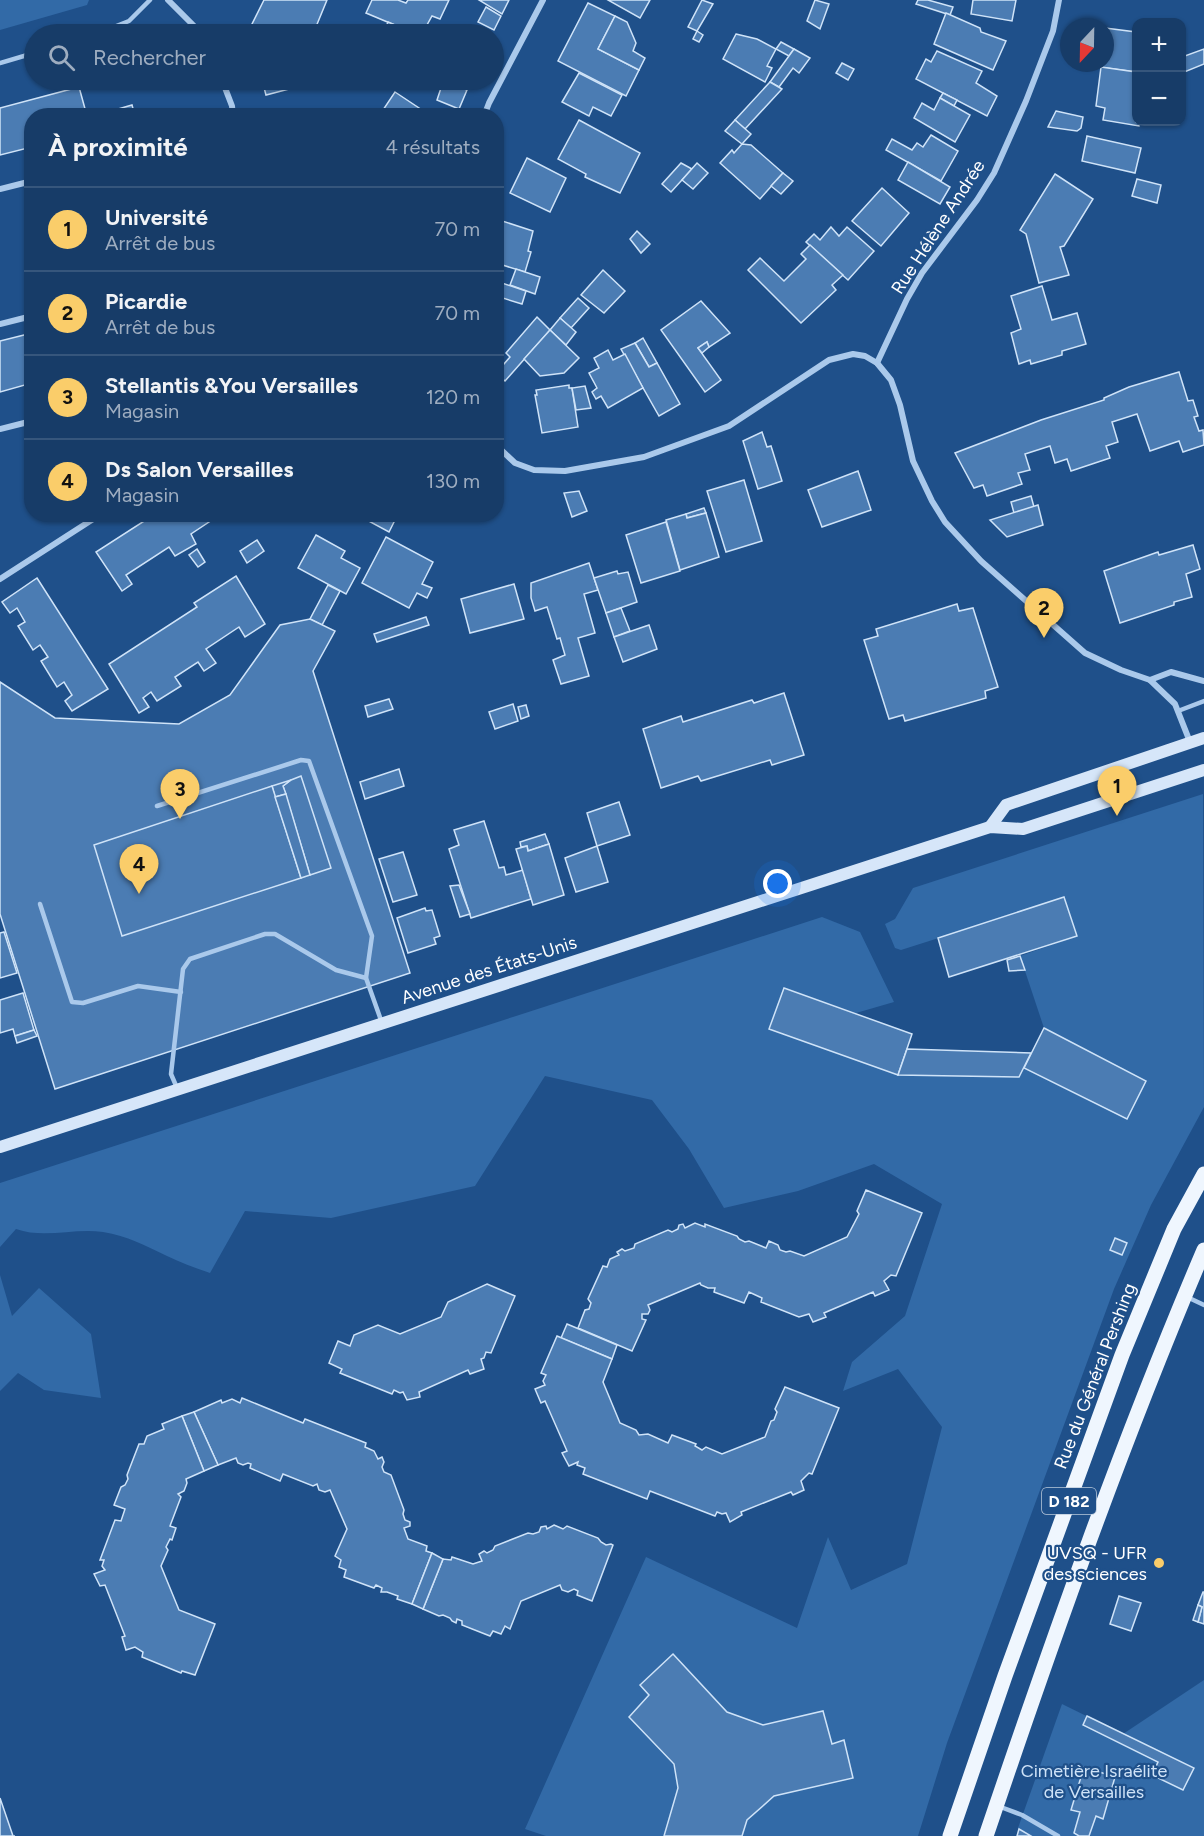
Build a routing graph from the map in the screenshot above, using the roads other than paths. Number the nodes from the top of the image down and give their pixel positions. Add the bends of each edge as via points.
1 (150, 0) edge
2 (168, 0) edge
3 (543, 0) edge
4 (1059, 0) edge
5 (121, 24) edge
6 (192, 24) edge
7 (24, 56) edge
8 (0, 63) edge
9 (504, 74) edge
10 (226, 90) edge
11 (496, 90) edge
12 (232, 108) edge
13 (487, 108) edge
14 (24, 183) edge
15 (0, 189) edge
16 (24, 318) edge
17 (0, 324) edge
18 (877, 363) junction
19 (24, 424) edge
20 (0, 429) edge
21 (504, 454) edge
22 (89, 522) edge
23 (0, 579) edge
24 (1150, 680) junction
25 (1204, 681) edge
26 (1204, 701) edge
27 (1178, 711) junction
28 (1204, 738) edge
29 (1190, 742) junction
30 (1204, 748) edge
31 (1204, 770) edge
32 (156, 806) dead end
33 (990, 827) junction
34 (40, 904) dead end
35 (366, 978) junction
36 (181, 992) junction
37 (382, 1023) junction
38 (177, 1090) junction
39 (0, 1147) edge
40 (1204, 1174) edge
41 (1204, 1250) edge
42 (1184, 1296) junction
43 (1204, 1305) edge
44 (996, 1806) junction
45 (950, 1836) edge
46 (986, 1836) edge
47 (1058, 1836) edge

1 - 5 lane
2 - 6 street
3 - 9 street
4 - 18 street, Rue Hélène Andrée via 1053,31 994,173 922,273
7 - 8 lane
10 - 12 street
11 - 13 street
14 - 15 street
16 - 17 street
18 - 21 street via 853,354 829,360 729,426 644,457 565,471 534,470
18 - 24 street via 891,380 913,460 945,522 981,561 1085,653
19 - 20 street
22 - 23 street
24 - 25 street via 1171,672
24 - 27 street
26 - 27 lane
27 - 29 street
28 - 29 main road
29 - 30 main road
29 - 33 main road via 1006,805
31 - 33 main road, Avenue des États-Unis via 1023,829
32 - 35 lane via 301,760 309,761 372,936
33 - 37 main road, Avenue des États-Unis
34 - 36 lane via 72,1002 83,1003 138,986
35 - 36 lane via 336,970 275,934 266,934 190,959 183,969
35 - 37 lane
36 - 38 lane via 171,1074
37 - 38 main road, Avenue des États-Unis
38 - 39 main road, Avenue des États-Unis
40 - 45 main road, Rue du Général Pershing / D 182 via 1173,1229 1122,1355
41 - 42 main road, D 182
42 - 43 lane
42 - 44 main road, D 182 via 1154,1367
44 - 46 main road, D 182
44 - 47 lane via 1022,1815

